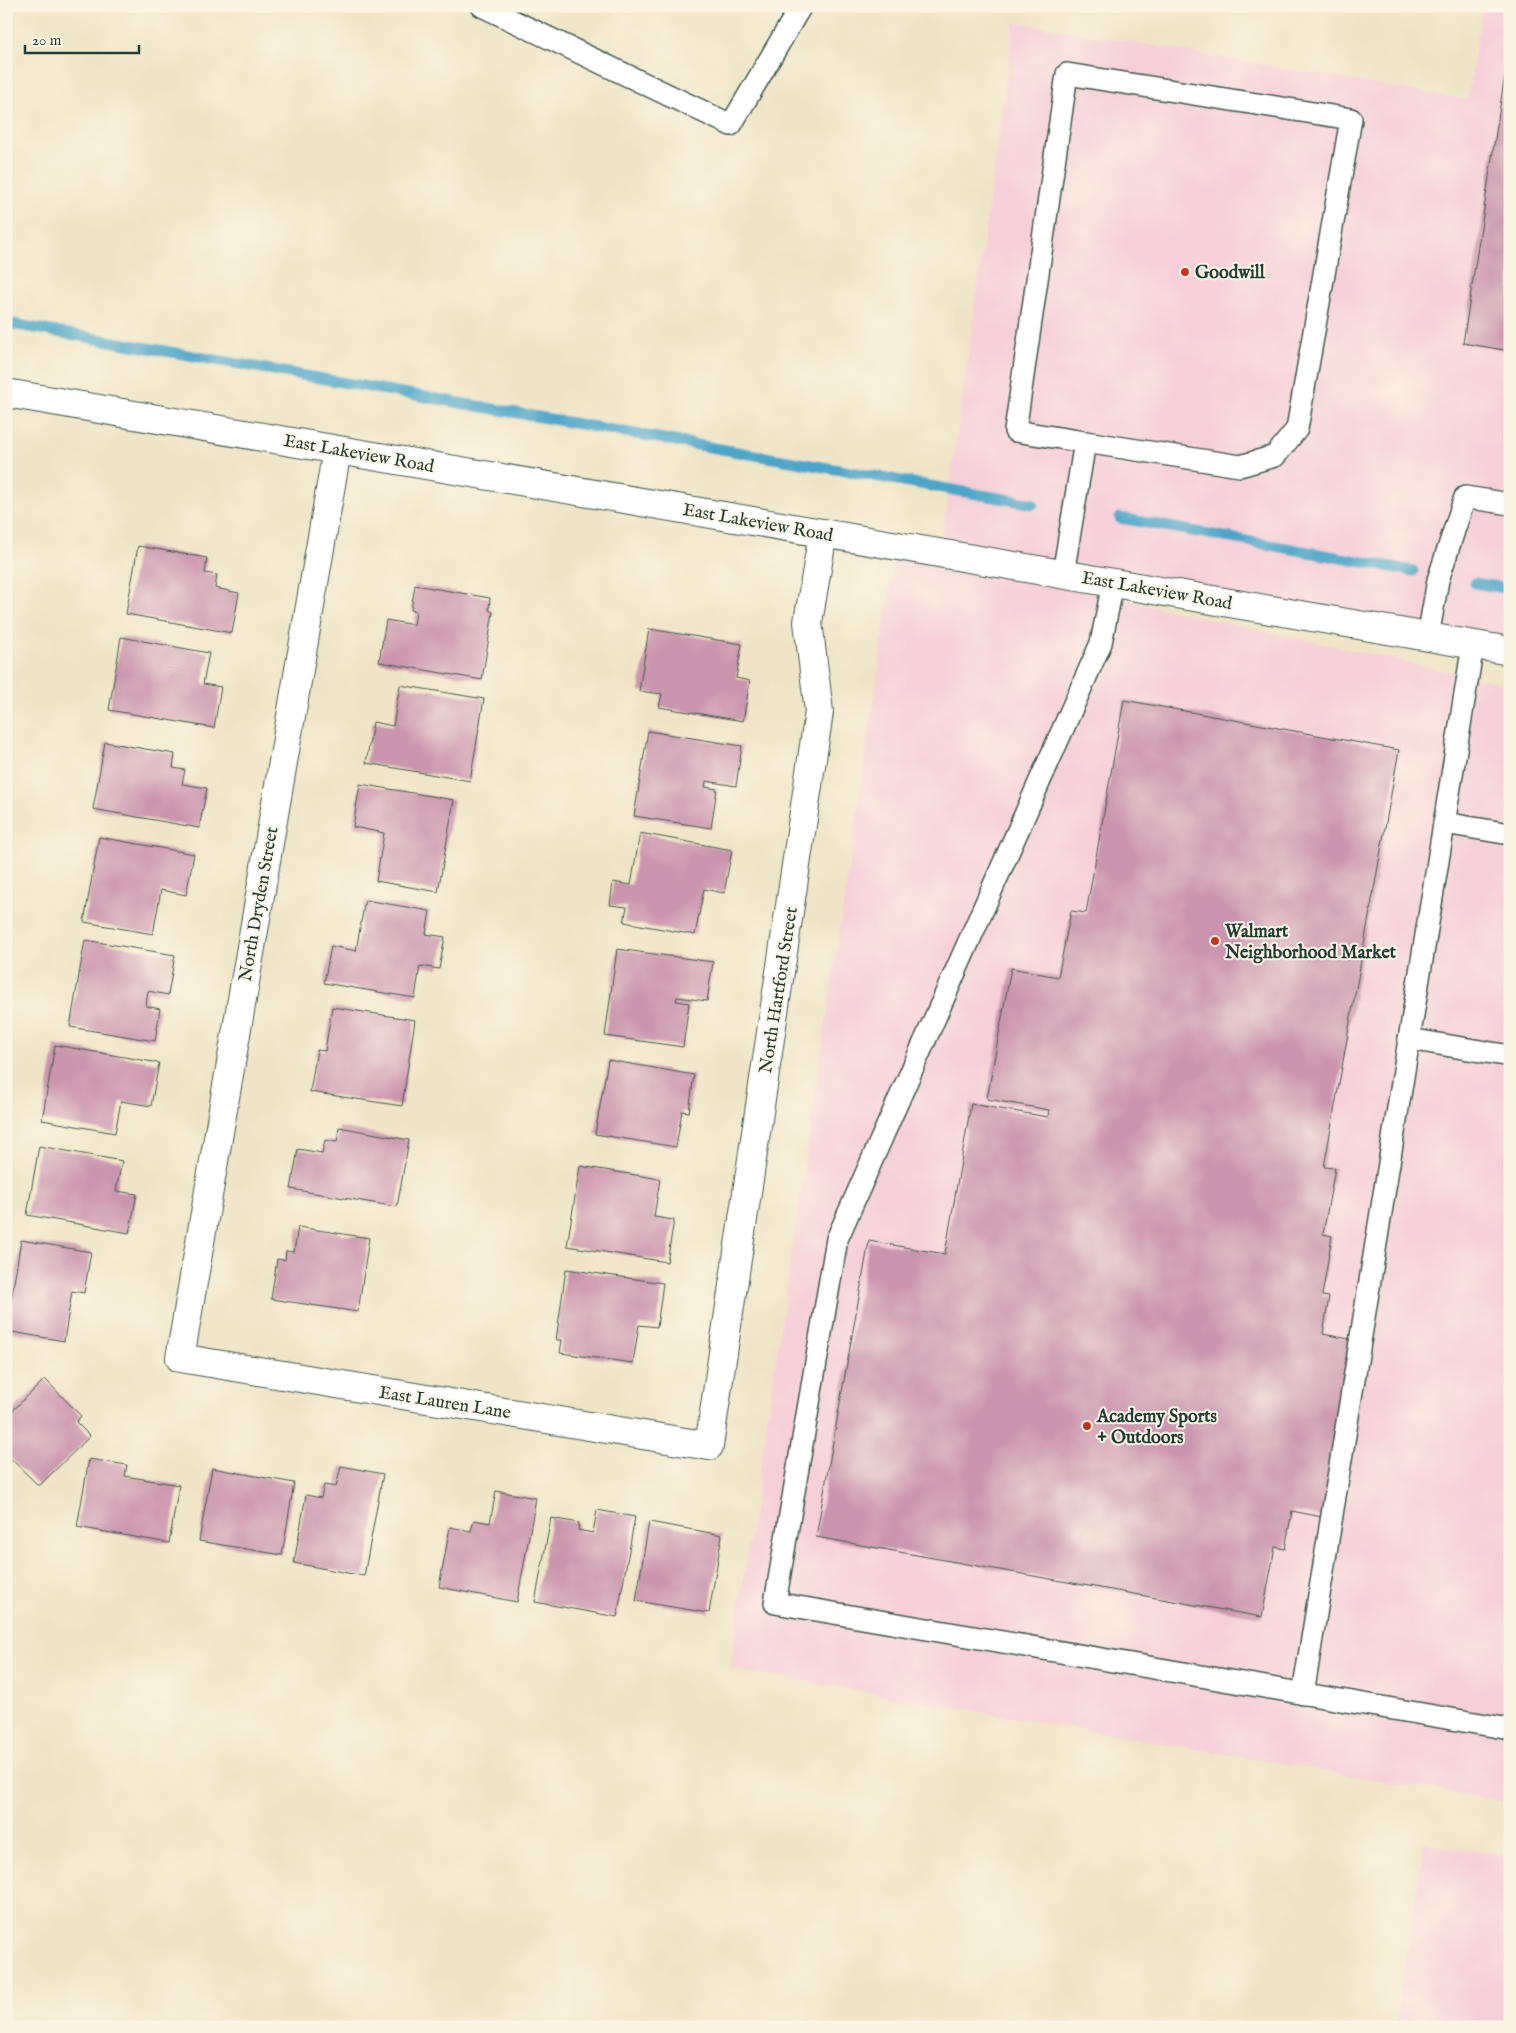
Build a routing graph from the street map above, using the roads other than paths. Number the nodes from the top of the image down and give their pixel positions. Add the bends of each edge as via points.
1 (482, 6) edge
2 (801, 6) edge
3 (6, 392) edge
4 (1084, 442) junction
5 (337, 450) junction
6 (1510, 504) edge
7 (823, 533) junction
8 (1063, 574) junction
9 (1113, 583) junction
10 (1428, 637) junction
11 (1472, 645) junction
12 (1510, 651) edge
13 (1444, 823) junction
14 (1510, 834) edge
15 (1409, 1039) junction
16 (1510, 1056) edge
17 (180, 1358) joint
18 (709, 1446) joint
19 (1303, 1694) junction
20 (1510, 1729) edge

1 - 2 lane via 731,125
3 - 5 street, East Lakeview Road
4 - 4 lane via 1015,430 1067,74 1351,119 1297,429 1275,456 1240,466
4 - 8 lane
5 - 7 street, East Lakeview Road
5 - 17 street, North Dryden Street
6 - 10 lane via 1465,497 1438,580
7 - 8 street, East Lakeview Road
7 - 18 street, North Hartford Street via 808,622 819,712
8 - 9 street, East Lakeview Road
9 - 10 street, East Lakeview Road
9 - 19 lane via 1102,643 837,1239 775,1604
10 - 11 street, East Lakeview Road
11 - 12 street, East Lakeview Road
11 - 13 lane
13 - 14 lane
13 - 15 lane
15 - 16 lane
15 - 19 lane
17 - 18 street, East Lauren Lane
19 - 20 lane

